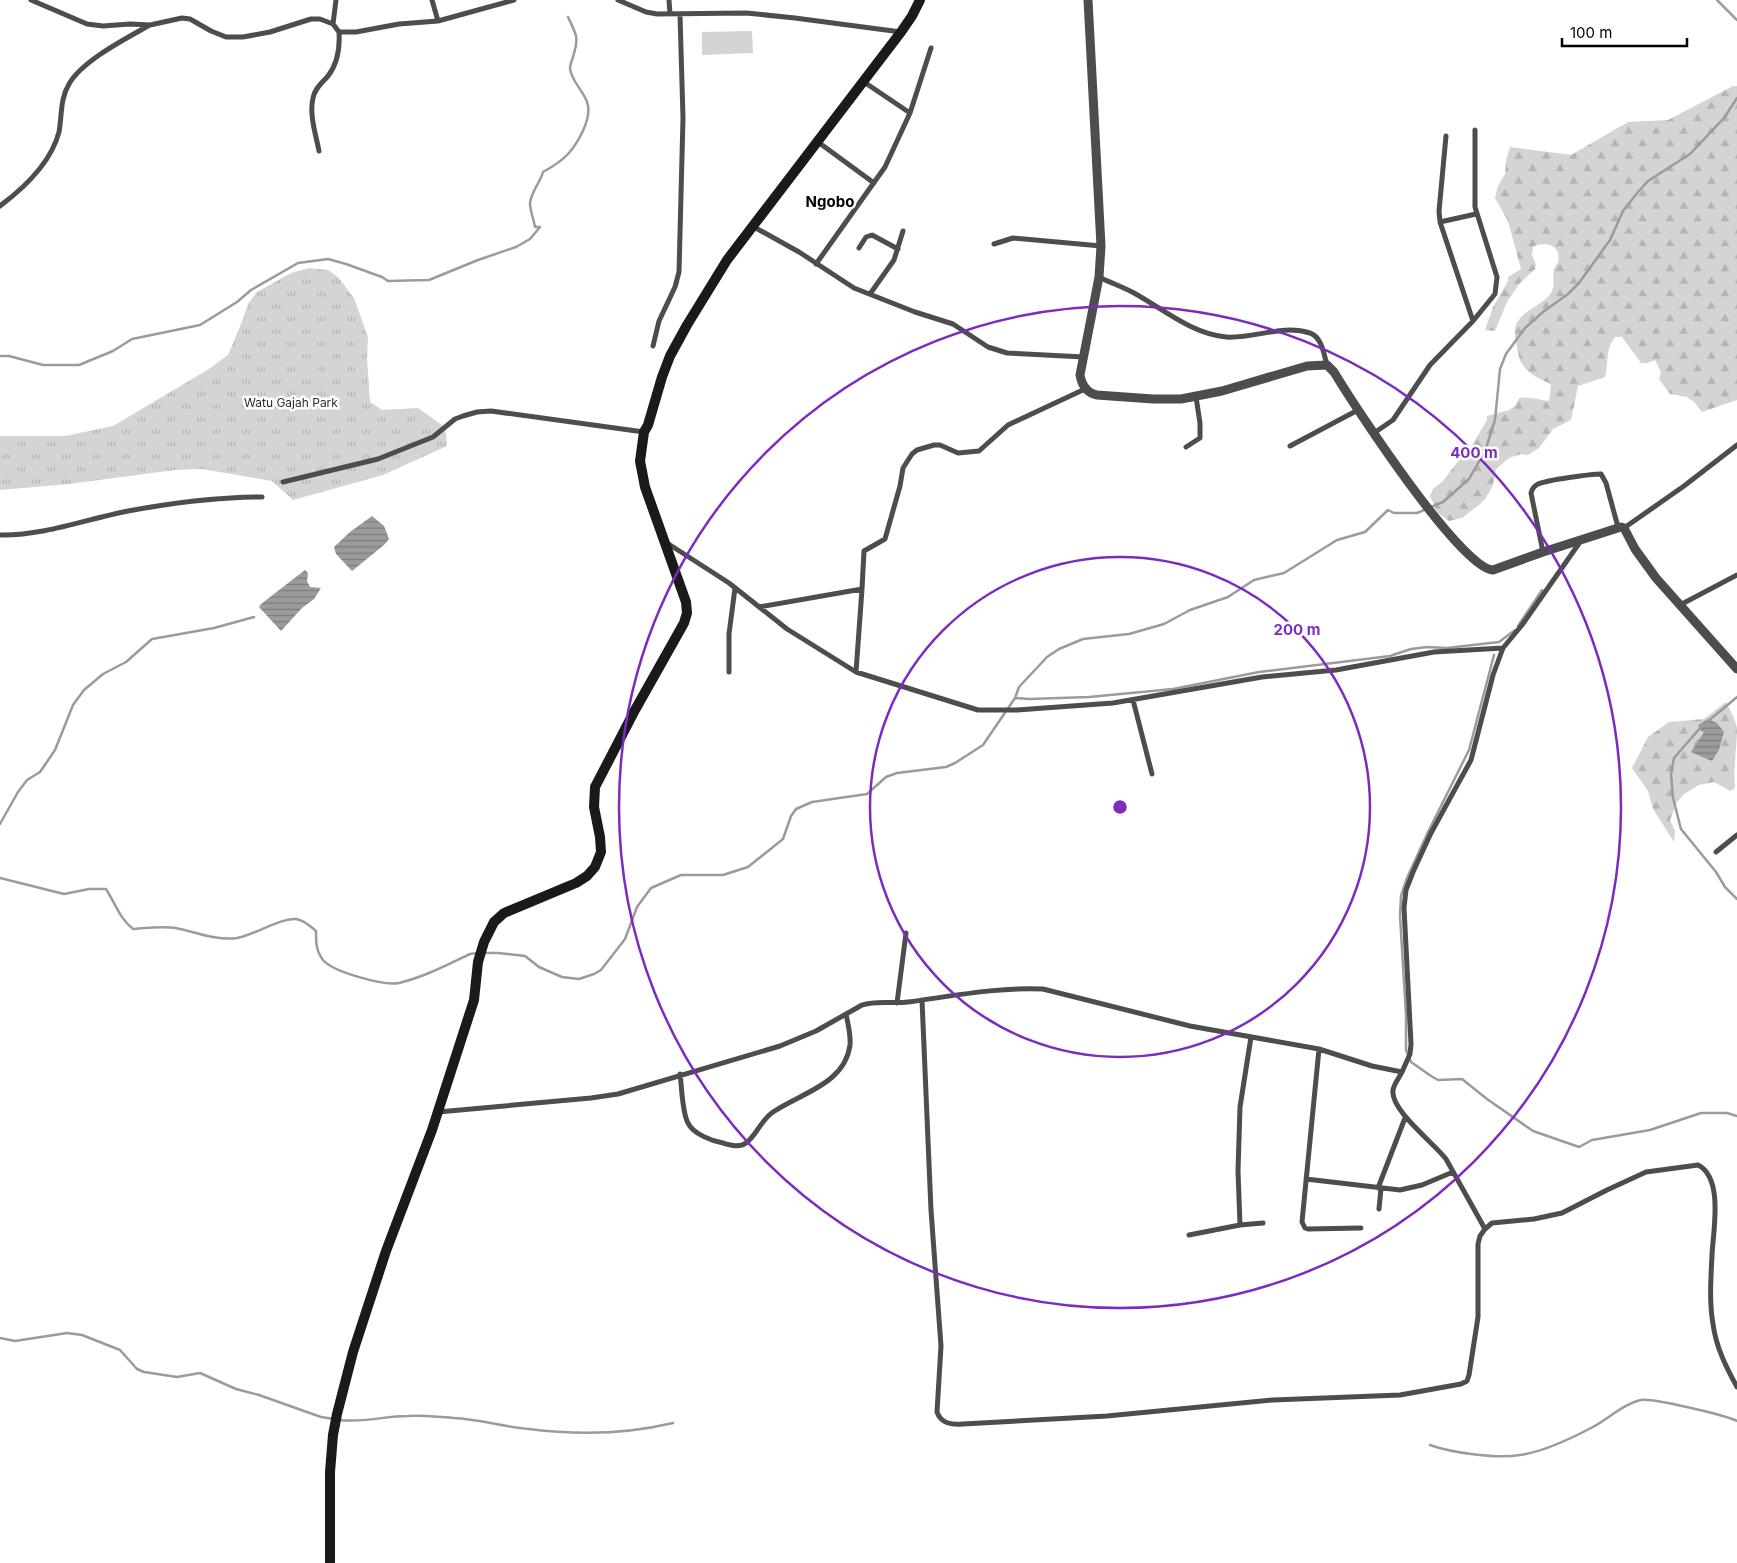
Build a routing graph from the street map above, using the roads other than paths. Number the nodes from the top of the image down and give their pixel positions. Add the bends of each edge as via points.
1 (31, 0) edge
2 (336, 0) edge
3 (432, 0) edge
4 (514, 0) edge
5 (618, 0) edge
6 (669, 0) edge
7 (920, 0) edge
8 (1088, 0) edge
9 (670, 14) junction
10 (680, 14) junction
11 (438, 21) junction
12 (333, 24) junction
13 (150, 25) junction
14 (339, 32) junction
15 (901, 32) junction
16 (931, 48) dead end
17 (864, 82) junction
18 (910, 113) junction
19 (1475, 130) dead end
20 (1446, 136) dead end
21 (818, 142) junction
22 (319, 151) dead end
23 (874, 183) junction
24 (0, 206) edge
25 (1476, 214) junction
26 (1440, 222) junction
27 (754, 227) junction
28 (903, 231) dead end
29 (994, 244) dead end
30 (1101, 246) junction
31 (859, 248) dead end
32 (898, 249) junction
33 (816, 264) junction
34 (1099, 277) junction
35 (870, 294) junction
36 (1473, 321) junction
37 (653, 346) dead end
38 (1084, 357) junction
39 (1327, 365) junction
40 (1085, 389) junction
41 (1196, 397) junction
42 (1358, 410) junction
43 (644, 432) junction
44 (1374, 433) junction
45 (1737, 445) edge
46 (1290, 446) dead end
47 (1186, 448) dead end
48 (283, 482) dead end
49 (262, 497) dead end
50 (1621, 528) junction
51 (0, 535) edge
52 (665, 541) junction
53 (1581, 541) junction
54 (1542, 552) junction
55 (1737, 575) edge
56 (736, 588) junction
57 (862, 589) junction
58 (1680, 605) junction
59 (759, 606) junction
60 (1503, 648) junction
61 (1737, 669) edge
62 (729, 672) dead end
63 (856, 672) junction
64 (1133, 700) junction
65 (1152, 774) dead end
66 (1737, 835) edge
67 (1716, 852) dead end
68 (906, 933) dead end
69 (922, 1000) junction
70 (897, 1003) junction
71 (846, 1014) junction
72 (1251, 1037) junction
73 (1320, 1049) junction
74 (1402, 1072) junction
75 (680, 1074) junction
76 (437, 1112) junction
77 (1405, 1118) junction
78 (1453, 1172) junction
79 (1306, 1179) junction
80 (1379, 1188) junction
81 (1379, 1209) dead end
82 (1263, 1223) dead end
83 (1240, 1225) junction
84 (1361, 1228) dead end
85 (1485, 1229) junction
86 (1189, 1235) dead end
87 (1737, 1387) edge
88 (330, 1563) edge

1 - 13 street via 87,24
2 - 12 street
3 - 11 street
4 - 11 street
5 - 9 street via 646,12
6 - 9 street
7 - 15 main road
8 - 30 street
9 - 10 street
10 - 15 street via 746,13
10 - 37 street via 683,118 679,272 659,321
11 - 14 street
12 - 13 street via 311,19 243,37 226,37 190,19
12 - 14 street
13 - 24 street via 111,46 69,83 51,151 27,184
14 - 22 street via 340,44 334,68 313,96 312,110
15 - 17 main road
16 - 18 street
17 - 18 street
17 - 21 main road
18 - 23 street
19 - 25 street
20 - 26 street
21 - 23 street
21 - 27 main road
23 - 33 street
25 - 26 street
25 - 36 street via 1497,288
26 - 36 street
27 - 33 street
27 - 43 main road via 727,260 670,356
28 - 32 street
29 - 30 street via 1012,238
30 - 34 street
31 - 32 street via 866,237 872,235
32 - 35 street
33 - 35 street via 854,288
34 - 38 street
34 - 39 street via 1205,332 1227,337 1281,330 1312,334 1319,340
35 - 38 street via 953,324 999,351
36 - 44 street via 1430,366 1393,420
38 - 40 street via 1080,375
39 - 41 street via 1308,366
39 - 42 street
40 - 41 street via 1097,395 1133,398
40 - 57 street via 1008,425 979,451 958,453 934,445 912,454 903,468 885,539 864,551
41 - 47 street via 1200,438
42 - 44 street
42 - 46 street
43 - 48 street via 477,412 455,419 433,437 398,452
43 - 52 main road via 640,461 642,476
44 - 54 street via 1433,516 1476,562 1488,569 1502,567
45 - 50 street via 1684,486
49 - 51 street via 201,500 127,511 57,529
50 - 53 street
50 - 54 street via 1601,474 1539,484 1531,493
50 - 58 street via 1656,578
52 - 56 street
52 - 76 main road via 687,613 681,630 595,787 600,858 587,876 499,916 494,922 484,942 478,962 474,1000
53 - 54 street
53 - 60 street
55 - 58 street
56 - 59 street
56 - 62 street via 729,634
57 - 59 street
57 - 63 street
58 - 61 street
59 - 63 street via 787,629
60 - 64 street via 1434,652
60 - 74 street via 1471,760 1431,833 1406,890 1404,908 1411,1034 1410,1054
63 - 64 street via 978,710 1017,710
64 - 65 street
66 - 67 street
68 - 70 street
69 - 70 street
69 - 72 street via 969,993 1043,989 1190,1026
69 - 85 street via 940,1346 937,1412 947,1424 1107,1416 1273,1400 1400,1395 1461,1384 1469,1375 1478,1317 1478,1244
70 - 71 street via 868,1003
71 - 75 street via 780,1046
71 - 75 street via 850,1043 842,1067 825,1083 772,1112 741,1146 710,1139 688,1125
72 - 73 street
72 - 83 street via 1240,1107
73 - 74 street
73 - 79 street
74 - 77 street via 1393,1091
75 - 76 street via 605,1096
76 - 88 main road via 386,1251 353,1352 336,1419 330,1472
77 - 78 street via 1439,1150
77 - 80 street
78 - 80 street via 1410,1189
78 - 85 street
79 - 80 street
79 - 84 street via 1302,1215 1305,1228
80 - 81 street
82 - 83 street
83 - 86 street
85 - 87 street via 1492,1223 1562,1213 1646,1172 1698,1165 1703,1168 1715,1207 1713,1325 1722,1358

